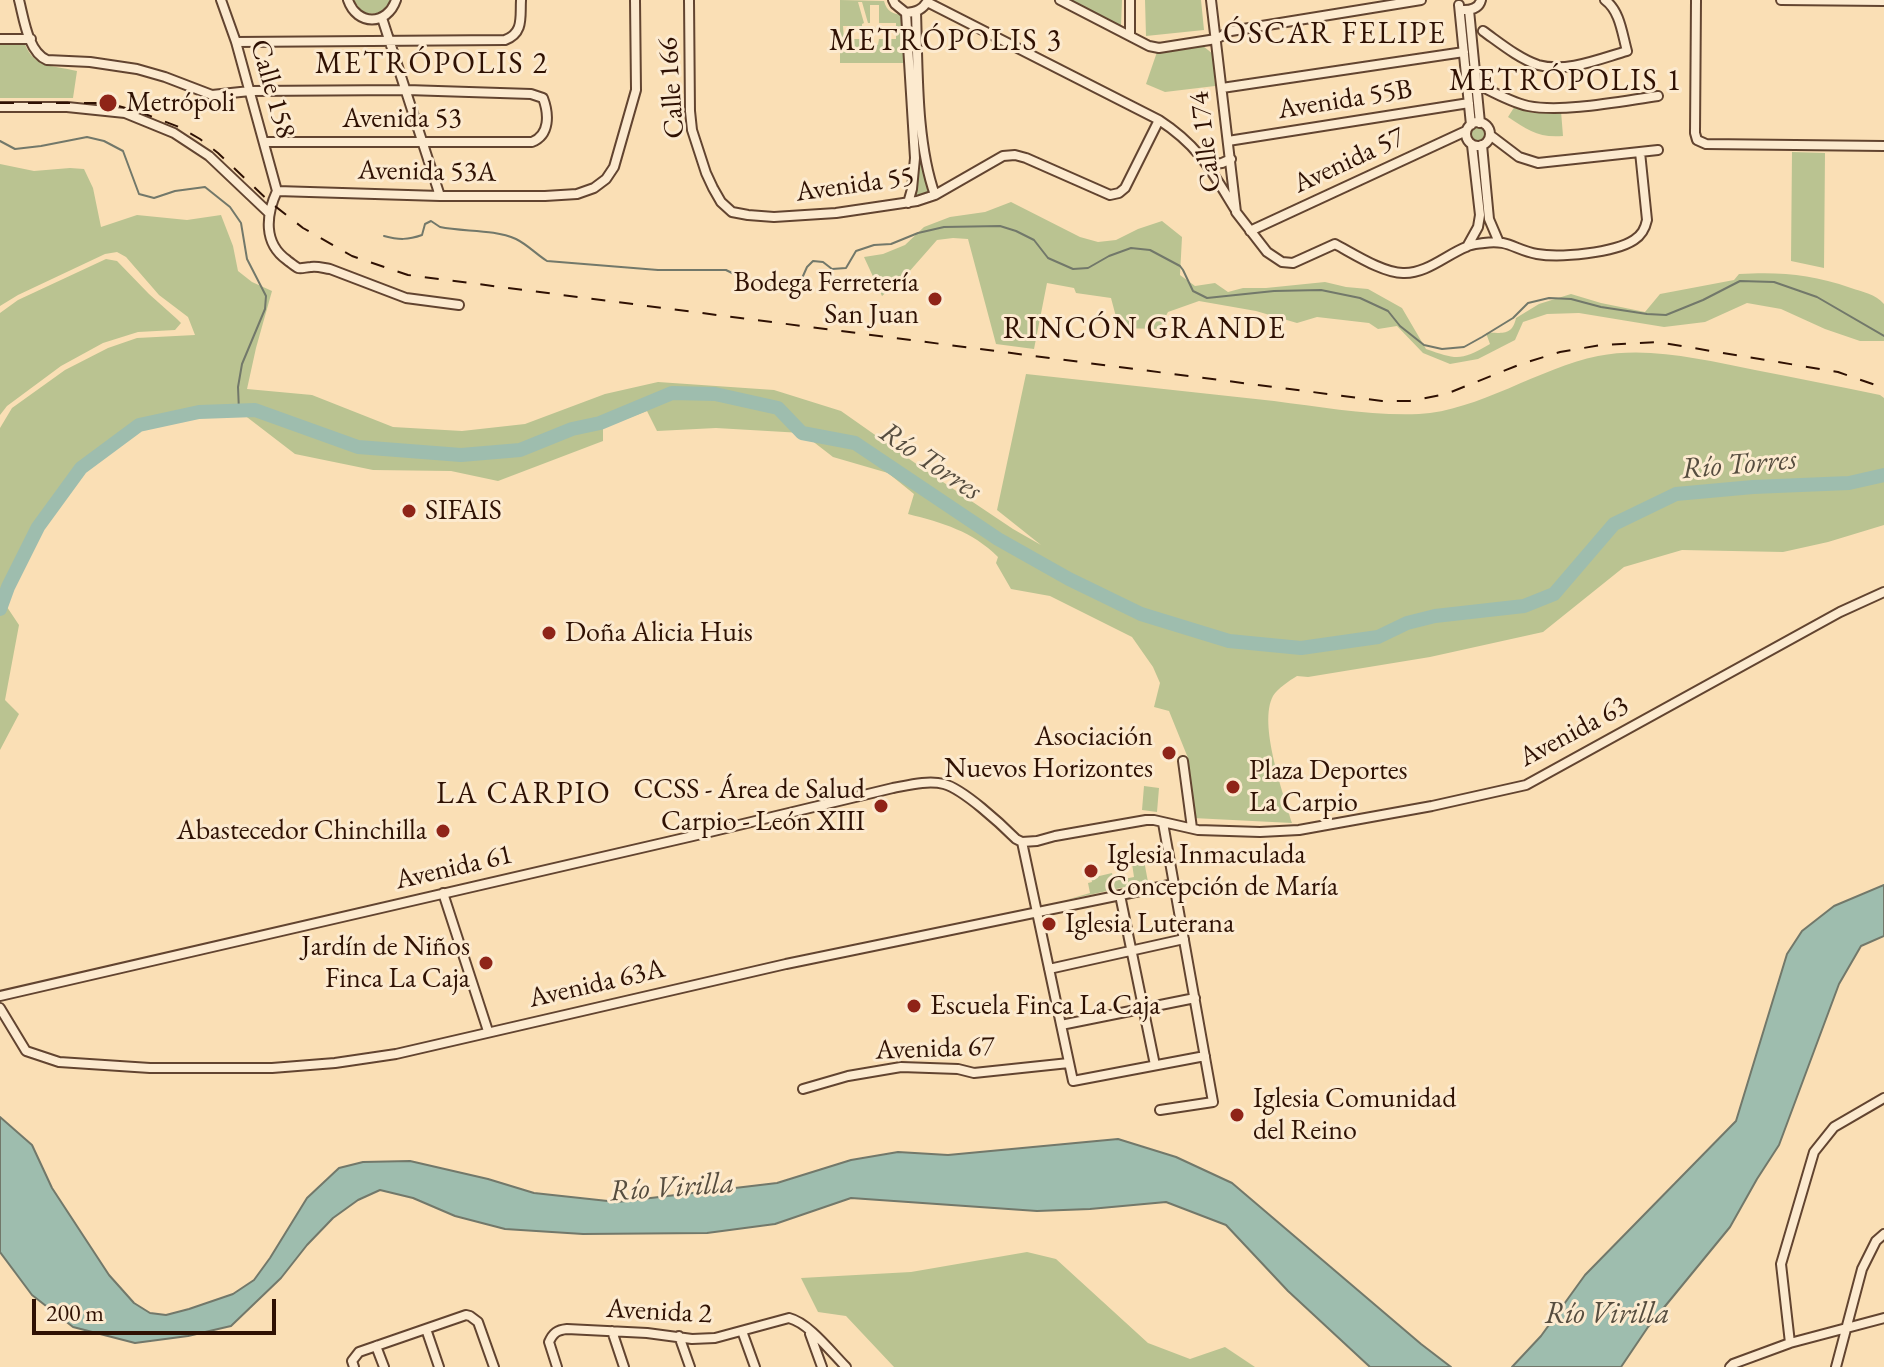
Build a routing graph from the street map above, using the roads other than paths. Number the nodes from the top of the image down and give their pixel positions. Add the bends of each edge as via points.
1 (19, 0) edge
2 (221, 0) edge
3 (348, 0) edge
4 (396, 0) edge
5 (521, 0) edge
6 (635, 0) edge
7 (689, 0) edge
8 (893, 0) edge
9 (1060, 0) edge
10 (1130, 0) edge
11 (1211, 0) edge
12 (1421, 0) edge
13 (1481, 0) edge
14 (1605, 0) edge
15 (1696, 0) edge
16 (1781, 0) edge
17 (928, 1) edge
18 (1884, 1) edge
19 (1458, 2) edge
20 (1469, 10) junction
21 (916, 12) junction
22 (906, 13) junction
23 (382, 18) junction
24 (1483, 31) dead end
25 (1130, 35) junction
26 (0, 39) edge
27 (31, 39) junction
28 (1216, 39) junction
29 (236, 42) junction
30 (391, 42) junction
31 (1464, 52) junction
32 (1477, 84) junction
33 (1222, 88) junction
34 (407, 90) junction
35 (250, 91) junction
36 (1658, 96) dead end
37 (1469, 103) junction
38 (0, 107) edge
39 (1159, 120) junction
40 (1473, 126) junction
41 (1490, 135) junction
42 (423, 141) junction
43 (1228, 141) junction
44 (265, 142) junction
45 (1477, 145) junction
46 (1884, 146) edge
47 (1658, 150) dead end
48 (1640, 152) junction
49 (1231, 159) junction
50 (1207, 165) junction
51 (277, 191) junction
52 (935, 195) junction
53 (440, 196) junction
54 (908, 203) junction
55 (268, 212) junction
56 (732, 212) joint
57 (1236, 212) junction
58 (1250, 231) junction
59 (1475, 234) junction
60 (1496, 236) junction
61 (1468, 245) junction
62 (459, 305) dead end
63 (1884, 592) edge
64 (1183, 761) dead end
65 (1163, 823) junction
66 (1192, 828) junction
67 (1022, 842) junction
68 (1174, 884) junction
69 (443, 893) junction
70 (1120, 895) junction
71 (1037, 911) junction
72 (1184, 939) junction
73 (1131, 950) junction
74 (1049, 969) junction
75 (0, 996) edge
76 (1195, 998) junction
77 (1143, 1007) junction
78 (0, 1008) edge
79 (1061, 1025) junction
80 (488, 1031) junction
81 (1205, 1056) junction
82 (1069, 1063) junction
83 (1155, 1065) junction
84 (803, 1089) dead end
85 (1884, 1098) edge
86 (1160, 1110) dead end
87 (1884, 1234) edge
88 (1884, 1318) edge
89 (1847, 1327) junction
90 (808, 1328) junction
91 (426, 1329) junction
92 (612, 1331) junction
93 (742, 1331) junction
94 (679, 1336) junction
95 (1790, 1343) junction
96 (376, 1346) junction
97 (354, 1367) edge
98 (384, 1367) edge
99 (439, 1367) edge
100 (494, 1367) edge
101 (557, 1367) edge
102 (624, 1367) edge
103 (690, 1367) edge
104 (755, 1367) edge
105 (822, 1367) edge
106 (846, 1367) edge
107 (1730, 1367) edge
108 (1836, 1367) edge

1 - 27 street
2 - 29 street, Calle 158
3 - 23 street via 361,17
4 - 23 street
5 - 30 street via 519,30 505,40
6 - 53 street, Avenida 53A via 636,90 606,179 577,194
7 - 56 street, Calle 166 via 692,130 713,188
8 - 22 street
9 - 25 street
10 - 25 street
11 - 28 street, Calle 174
12 - 28 street via 1231,31
13 - 20 street
14 - 24 street via 1619,20 1627,51 1552,68 1536,64
15 - 46 street via 1697,140
16 - 18 street
17 - 21 street
17 - 39 street
19 - 20 street
19 - 31 street
20 - 32 street
21 - 22 street
21 - 52 street via 924,144
22 - 54 street via 915,158
23 - 30 street
25 - 28 street via 1159,48
26 - 27 street
27 - 35 street via 47,60 137,69 212,95
28 - 33 street, Calle 174
29 - 30 street
29 - 35 street, Calle 158
30 - 34 street
31 - 33 street
31 - 37 street
32 - 36 street via 1542,108
32 - 40 street
33 - 43 street, Calle 174
34 - 35 street
34 - 42 street
34 - 42 street, Avenida 53 via 543,98 546,125 532,142
35 - 44 street, Calle 158
37 - 40 street
37 - 43 street, Avenida 55B
38 - 55 street via 125,113 174,133 209,156
39 - 50 street via 1180,134
39 - 52 street, Avenida 55 via 1119,193 1110,195 1015,155 1003,156
40 - 41 street via 1487,127
40 - 45 street via 1467,139
40 - 58 street, Avenida 57
41 - 45 street
41 - 48 street via 1519,157 1538,163
42 - 44 street, Avenida 53
42 - 53 street
43 - 49 street, Calle 174
44 - 51 street, Calle 158
45 - 59 street via 1480,215
45 - 60 street
47 - 48 street
48 - 60 street via 1647,220 1641,235 1625,245 1556,257 1532,253
49 - 50 street
49 - 57 street, Calle 174
50 - 57 street
51 - 53 street, Avenida 53A
51 - 55 street
52 - 54 street, Avenida 55
54 - 56 street, Avenida 55 via 774,217
55 - 62 street via 272,245 298,268 330,269 406,298
57 - 58 street, Calle 174
58 - 61 street, Calle 174 via 1282,262 1293,263 1335,244 1400,273 1422,270
59 - 60 street
59 - 61 street
60 - 61 street
63 - 66 street, Avenida 63 via 1526,785 1299,830
64 - 66 street
65 - 66 street, Avenida 63
65 - 67 street, Avenida 63 via 1146,820
65 - 68 street
67 - 69 street, Avenida 61 via 958,791 945,784 918,784
67 - 71 street
68 - 70 street, Avenida 63A
68 - 72 street
69 - 75 street, Avenida 61
69 - 80 street
70 - 71 street, Avenida 63A
70 - 73 street
71 - 74 street
71 - 80 street, Avenida 63A
72 - 73 street
72 - 76 street
73 - 74 street
73 - 77 street
74 - 79 street
76 - 77 street
76 - 81 street
77 - 79 street
77 - 83 street
78 - 80 street, Avenida 63A via 26,1051 59,1062 118,1067 304,1067 396,1054
79 - 82 street
81 - 83 street
81 - 86 street via 1213,1102
82 - 83 street via 1073,1081
82 - 84 street, Avenida 67 via 974,1073 901,1067
85 - 95 street via 1834,1127 1814,1152 1781,1264
87 - 89 street via 1862,1269
88 - 89 street
89 - 95 street
89 - 108 street
90 - 93 street, Avenida 2 via 789,1318
90 - 105 street
90 - 106 street
91 - 96 street
91 - 99 street
91 - 100 street via 470,1316 478,1322
92 - 94 street, Avenida 2
92 - 101 street, Avenida 2 via 558,1330 549,1342
92 - 102 street
93 - 94 street, Avenida 2 via 715,1338
93 - 104 street
94 - 103 street
95 - 107 street
96 - 97 street via 356,1354
96 - 98 street

